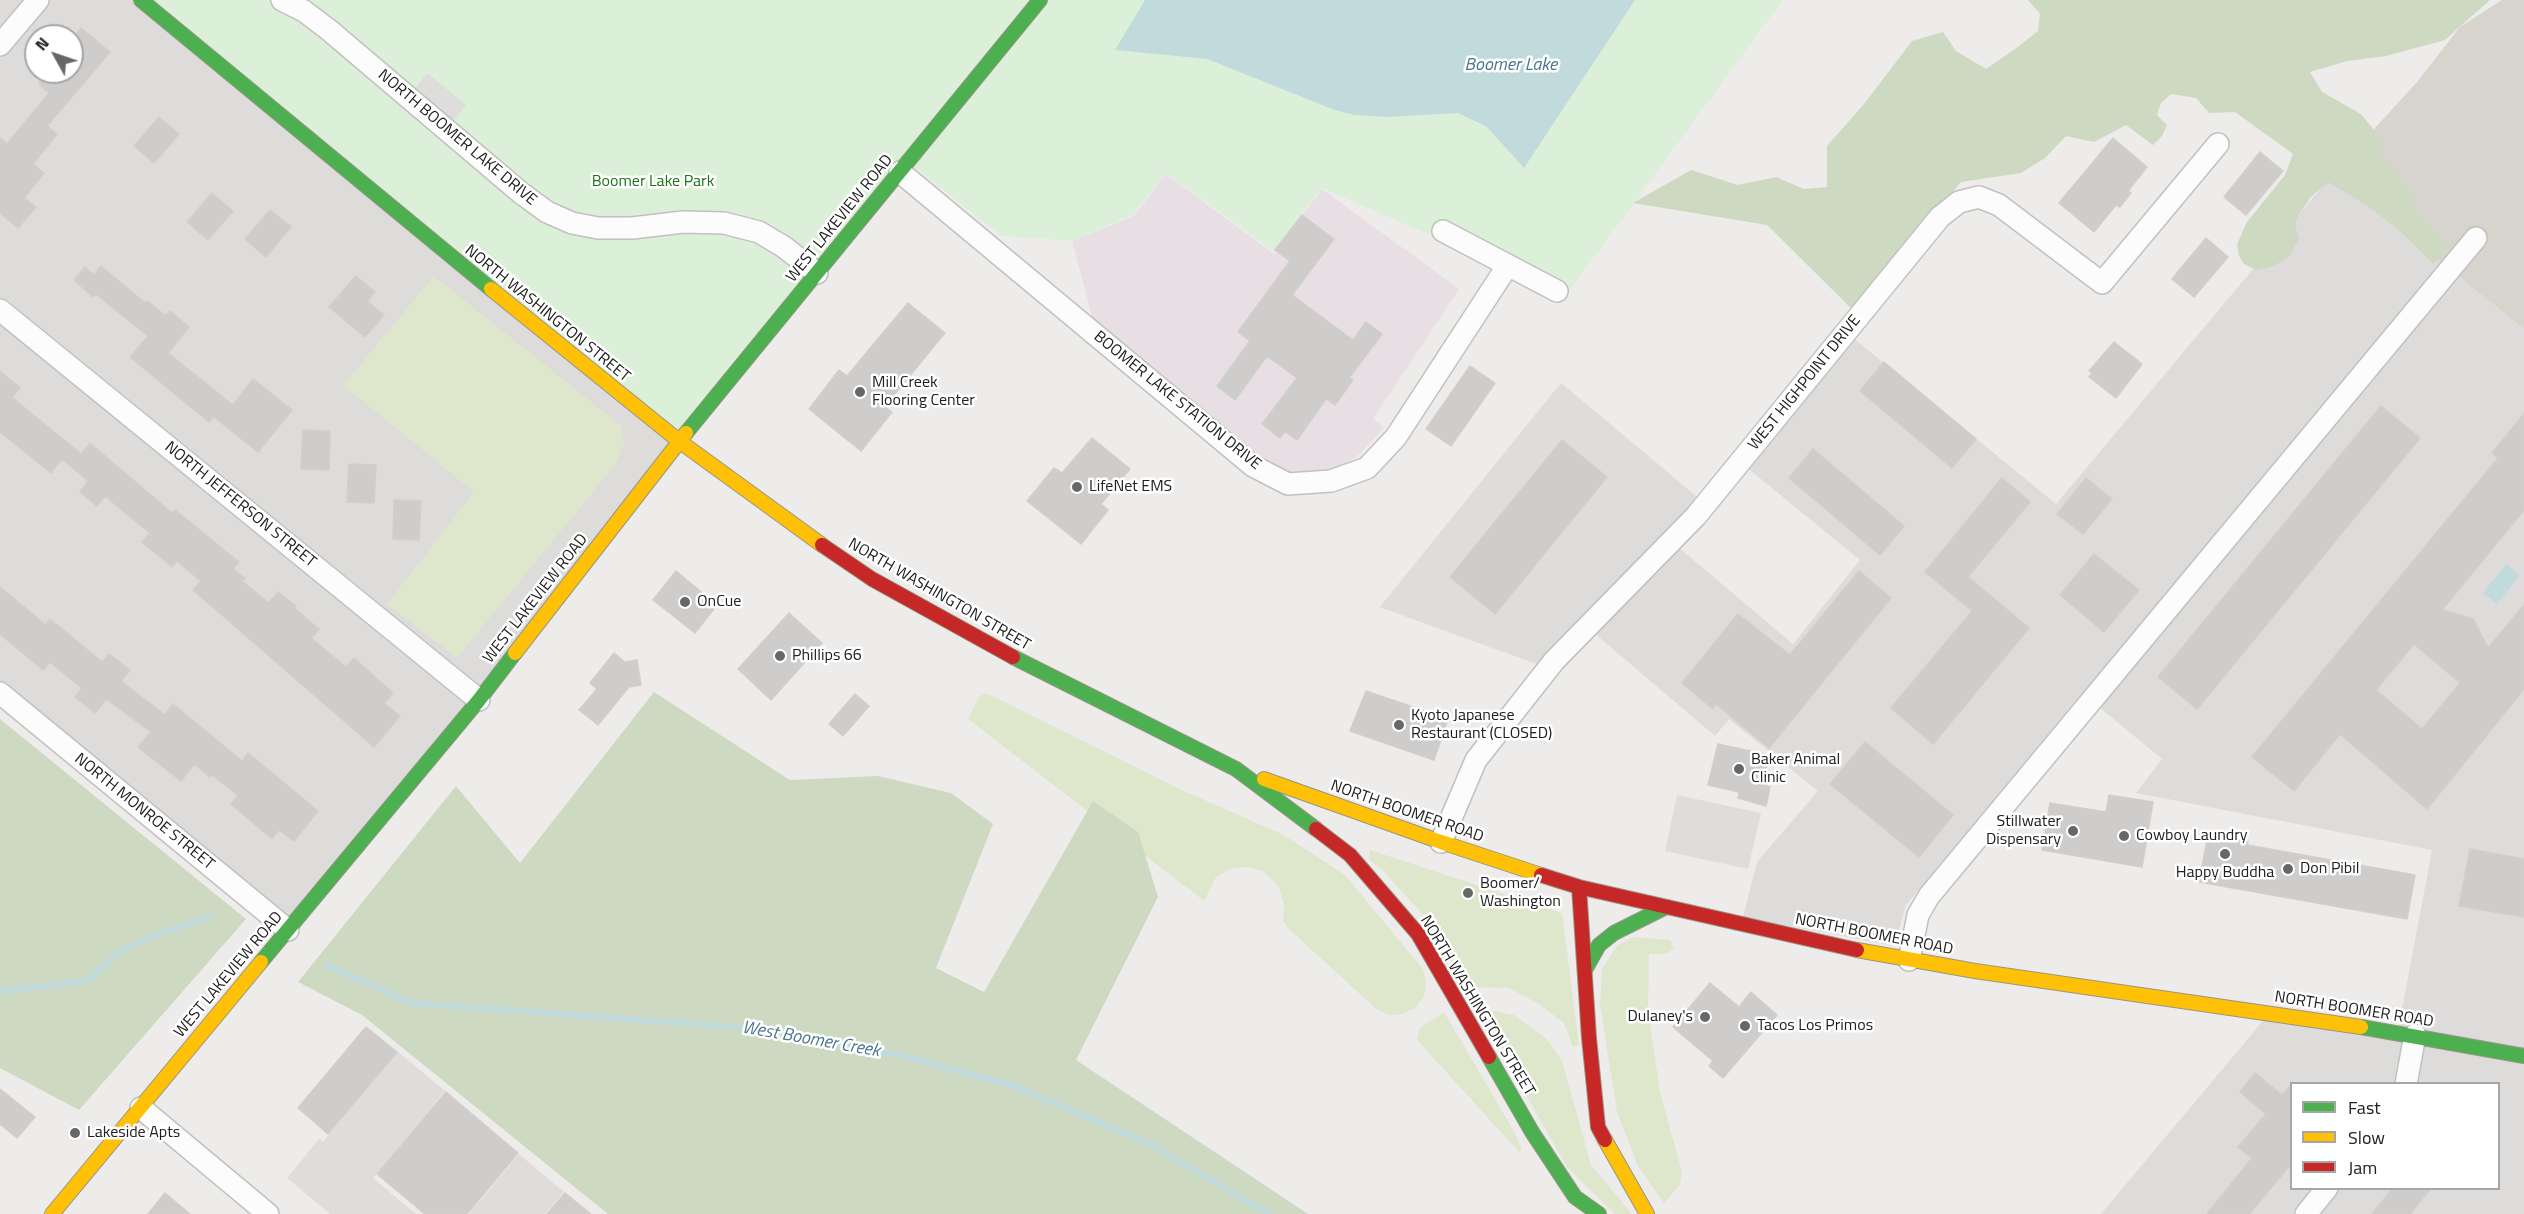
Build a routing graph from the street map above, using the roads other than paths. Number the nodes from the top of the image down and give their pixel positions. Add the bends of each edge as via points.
1 (38, 0) edge
2 (141, 0) edge
3 (282, 0) edge
4 (1040, 0) edge
5 (0, 45) edge
6 (2218, 144) dead end
7 (900, 172) junction
8 (1443, 231) dead end
9 (2475, 238) dead end
10 (1508, 265) junction
11 (817, 273) junction
12 (1557, 291) dead end
13 (0, 310) edge
14 (679, 441) junction
15 (0, 693) edge
16 (479, 700) junction
17 (1236, 769) junction
18 (1441, 842) junction
19 (1580, 887) junction
20 (1666, 907) junction
21 (288, 930) junction
22 (1909, 960) junction
23 (1586, 968) junction
24 (2415, 1035) junction
25 (2524, 1056) edge
26 (2406, 1082) edge
27 (141, 1108) junction
28 (2325, 1190) edge
29 (52, 1214) edge
30 (268, 1214) edge
31 (1599, 1214) edge
32 (1647, 1214) edge
33 (2306, 1214) edge

1 - 5 street
2 - 14 main road, NORTH WASHINGTON STREET
3 - 11 street, NORTH BOOMER LAKE DRIVE via 329,30 547,212 572,223 598,228 724,223 759,232
4 - 7 main road, WEST LAKEVIEW ROAD
6 - 18 street, WEST HIGHPOINT DRIVE via 2102,283 1999,204 1979,197 1959,202 1940,217 1696,516 1554,662 1476,760
7 - 10 street, BOOMER LAKE STATION DRIVE via 1253,466 1288,484 1331,481 1367,468 1396,436
7 - 11 main road, WEST LAKEVIEW ROAD
8 - 10 street
9 - 22 street via 1929,896 1918,915
10 - 12 street
11 - 14 main road, WEST LAKEVIEW ROAD
13 - 16 street, NORTH JEFFERSON STREET
14 - 16 main road, WEST LAKEVIEW ROAD
14 - 17 main road, NORTH WASHINGTON STREET via 872,579 1037,669
15 - 21 street, NORTH MONROE STREET
16 - 21 main road, WEST LAKEVIEW ROAD
17 - 18 main road, NORTH BOOMER ROAD
17 - 31 main road, NORTH WASHINGTON STREET via 1350,855 1418,934 1532,1132 1575,1197
18 - 19 main road, NORTH BOOMER ROAD
19 - 20 main road, NORTH BOOMER ROAD
19 - 23 main road
20 - 22 main road, NORTH BOOMER ROAD
20 - 23 main road via 1614,933 1599,945
21 - 27 main road, WEST LAKEVIEW ROAD
22 - 24 main road, NORTH BOOMER ROAD
23 - 32 main road via 1598,1127
24 - 25 main road, NORTH BOOMER ROAD
24 - 26 street
27 - 29 main road, WEST LAKEVIEW ROAD
27 - 30 street
28 - 33 street

